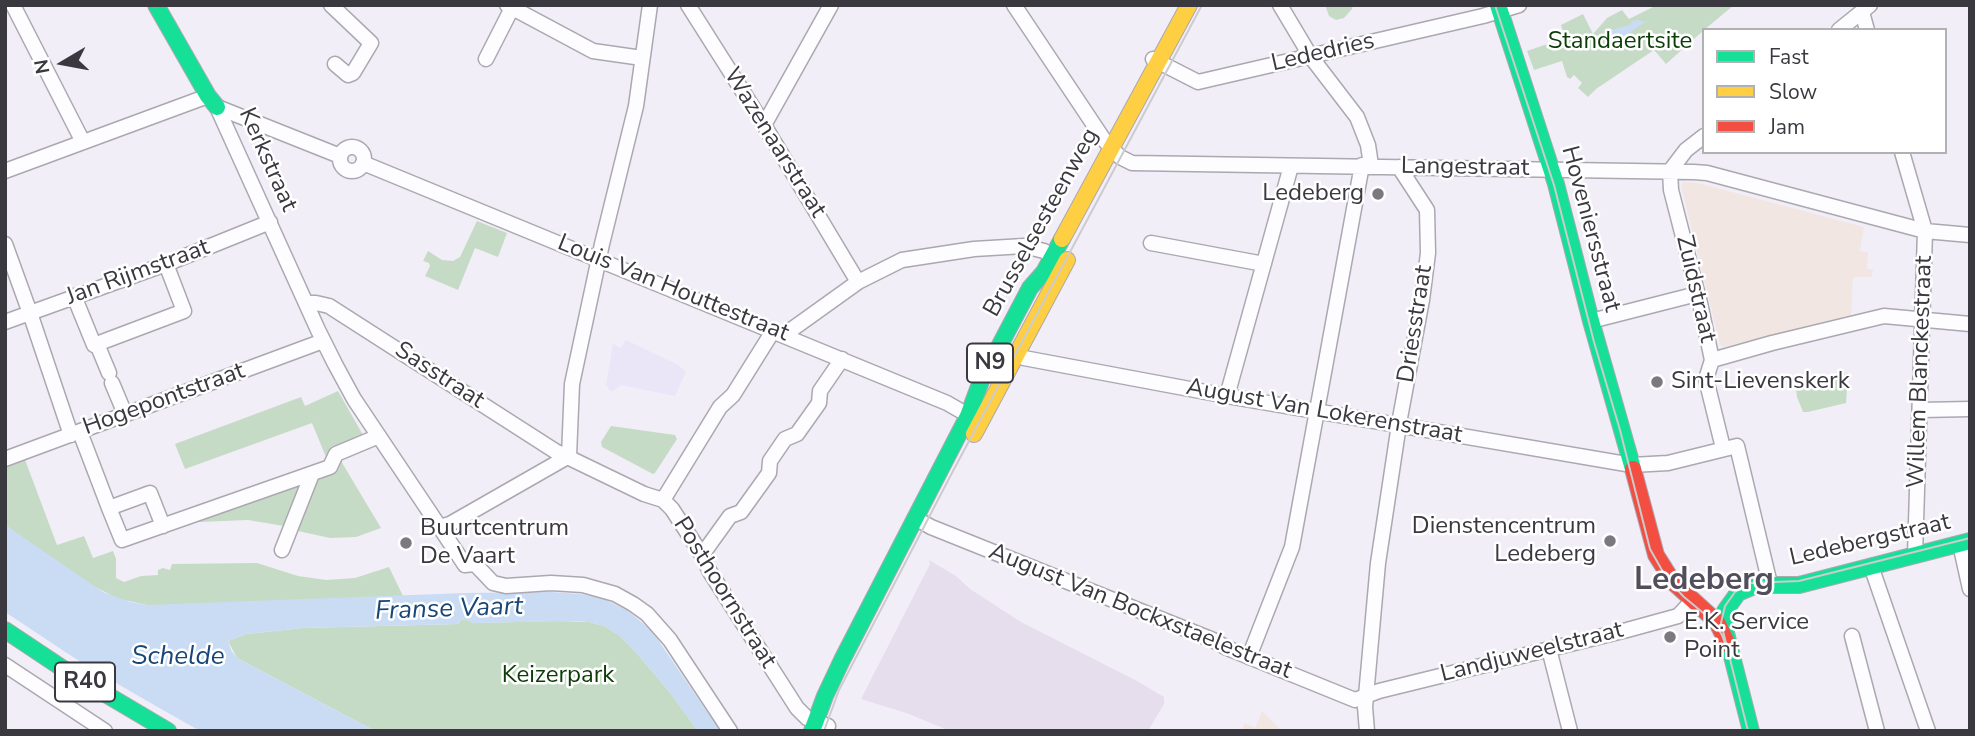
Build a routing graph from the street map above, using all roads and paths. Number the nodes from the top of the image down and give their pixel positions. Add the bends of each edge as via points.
1 (13, 5) edge
2 (156, 5) edge
3 (331, 5) edge
4 (650, 5) edge
5 (688, 5) edge
6 (831, 5) edge
7 (1014, 5) edge
8 (1189, 5) edge
9 (1203, 5) edge
10 (1280, 5) edge
11 (1519, 5) edge
12 (509, 7) edge
13 (1499, 8) edge
14 (1866, 8) edge
15 (1841, 28) edge
16 (1867, 28) edge
17 (1311, 57) junction
18 (642, 58) junction
19 (486, 59) dead end
20 (1159, 62) junction
21 (335, 64) dead end
22 (213, 101) junction
23 (764, 125) junction
24 (1702, 138) edge
25 (83, 142) junction
26 (1116, 152) junction
27 (1903, 154) edge
28 (1367, 165) junction
29 (1292, 166) junction
30 (1399, 167) junction
31 (1552, 169) junction
32 (5, 171) edge
33 (1670, 171) junction
34 (270, 222) junction
35 (1925, 231) junction
36 (1970, 234) edge
37 (1151, 243) dead end
38 (5, 244) edge
39 (599, 258) junction
40 (1062, 262) junction
41 (166, 264) junction
42 (1264, 264) junction
43 (858, 282) junction
44 (1697, 294) junction
45 (74, 296) junction
46 (306, 303) junction
47 (30, 313) junction
48 (1924, 320) junction
49 (1591, 321) junction
50 (5, 322) edge
51 (1970, 324) edge
52 (778, 333) junction
53 (323, 341) junction
54 (97, 344) junction
55 (1016, 354) junction
56 (842, 359) junction
57 (1712, 360) junction
58 (1227, 396) junction
59 (1970, 409) edge
60 (1921, 410) junction
61 (1318, 411) junction
62 (125, 414) junction
63 (974, 419) junction
64 (1399, 425) junction
65 (75, 433) junction
66 (379, 436) junction
67 (1723, 448) junction
68 (569, 456) junction
69 (5, 459) edge
70 (1632, 465) junction
71 (312, 474) junction
72 (663, 500) junction
73 (110, 508) junction
74 (921, 521) junction
75 (163, 526) junction
76 (440, 527) junction
77 (1965, 542) edge
78 (282, 550) dead end
79 (702, 555) junction
80 (1915, 555) junction
81 (1871, 566) junction
82 (1770, 584) junction
83 (1970, 589) edge
84 (1693, 600) junction
85 (5, 630) edge
86 (1852, 636) dead end
87 (1726, 637) junction
88 (5, 646) edge
89 (1549, 649) junction
90 (1249, 657) junction
91 (5, 665) edge
92 (1367, 697) junction
93 (820, 727) edge
94 (105, 731) edge
95 (141, 731) edge
96 (167, 731) edge
97 (730, 731) edge
98 (1367, 731) edge
99 (1570, 731) edge
100 (1751, 731) edge
101 (1877, 731) edge
102 (1928, 731) edge

1 - 25 street
2 - 22 main road, Kerkstraat
3 - 21 street via 371,43 353,73 348,75
4 - 18 street
5 - 23 street, Wazenaarstraat
6 - 23 street
7 - 26 street
8 - 20 main road, Brusselsesteenweg / N9
9 - 20 main road, Brusselsesteenweg / N9
10 - 17 street
11 - 13 street, Lededries
12 - 18 street via 593,51
12 - 19 street
13 - 17 street, Lededries
13 - 31 main road, Hoveniersstraat
14 - 15 street
14 - 16 street
17 - 20 street, Lededries via 1198,82
17 - 28 street via 1357,117 1368,145
18 - 39 street via 636,106
20 - 26 main road, Brusselsesteenweg / N9
22 - 25 street
22 - 34 street, Kerkstraat
22 - 39 street, Louis Van Houttestraat via 340,156 352,147 362,152 363,163
23 - 43 street, Wazenaarstraat
24 - 33 street
25 - 32 street
26 - 29 street, Langestraat via 1132,163
26 - 40 main road, Brusselsesteenweg / N9
27 - 35 street, Willem Blanckestraat
28 - 29 street, Langestraat
28 - 30 street, Langestraat
28 - 61 street
29 - 42 street
30 - 31 street, Langestraat
30 - 64 street, Driesstraat via 1427,210 1428,253
31 - 33 street, Langestraat
31 - 49 main road, Hoveniersstraat
33 - 35 street, Langestraat via 1707,173
33 - 44 street, Zuidstraat
34 - 41 street, Jan Rijmstraat
34 - 46 street, Kerkstraat
35 - 36 street, Langestraat
35 - 48 street, Willem Blanckestraat
37 - 42 street
38 - 47 street
39 - 52 street, Louis Van Houttestraat
39 - 68 street via 572,384
40 - 43 street via 1035,247 974,249 902,260
40 - 55 main road, Brusselsesteenweg / N9
40 - 63 main road, Brusselsesteenweg / N9 via 1044,272 1030,288 981,381
41 - 45 street, Jan Rijmstraat
41 - 54 street via 184,311
42 - 58 street
43 - 52 street
44 - 49 street
44 - 57 street, Zuidstraat
45 - 47 street, Jan Rijmstraat
45 - 54 street
46 - 53 street, Kerkstraat
46 - 68 street, Sasstraat via 329,306
47 - 50 street, Jan Rijmstraat
47 - 65 street
48 - 51 street
48 - 57 street via 1884,316
48 - 60 street, Willem Blanckestraat
49 - 70 main road, Hoveniersstraat
52 - 56 street, Louis Van Houttestraat
52 - 72 street via 720,407
53 - 62 street, Hogepontstraat
53 - 66 street, Kerkstraat
54 - 62 street
55 - 58 street, August Van Lokerenstraat
55 - 63 main road, Brusselsesteenweg / N9
56 - 63 street, Louis Van Houttestraat via 947,402
56 - 79 street via 797,435 785,439 770,461 769,473
57 - 67 street, Zuidstraat via 1706,379
58 - 61 street, August Van Lokerenstraat
59 - 60 street
60 - 80 street, Willem Blanckestraat
61 - 64 street, August Van Lokerenstraat
61 - 90 street via 1292,547
62 - 65 street, Hogepontstraat
63 - 74 main road, Brusselsesteenweg / N9
64 - 70 street, August Van Lokerenstraat
64 - 92 street, Driesstraat via 1378,563
65 - 69 street, Hogepontstraat
65 - 73 street
66 - 71 street via 336,454 330,467
66 - 76 street, Kerkstraat
67 - 70 street, August Van Lokerenstraat via 1668,463
67 - 82 street via 1737,446
68 - 72 street, Posthoornstraat
68 - 76 street
70 - 84 main road, Hoveniersstraat via 1656,555 1663,570
71 - 75 street
71 - 78 street
72 - 79 street, Posthoornstraat
73 - 75 street via 122,540
73 - 75 street via 150,493
74 - 90 street, August Van Bockxstaelestraat
74 - 93 main road, Brusselsesteenweg / N9
76 - 97 street, Kerkstraat via 465,565 475,564 493,583 583,585 633,604 664,632
77 - 80 main road, Ledebergstraat
77 - 83 street
79 - 93 street, Posthoornstraat via 797,708
80 - 81 main road, Ledebergstraat
81 - 82 main road, Ledebergstraat via 1799,584
81 - 102 street
82 - 87 main road, Ledebergstraat via 1738,593 1726,611
84 - 87 main road, Hoveniersstraat
84 - 89 street, Landjuweelstraat via 1678,616
85 - 96 main road, R40
86 - 101 street
87 - 100 main road, Hoveniersstraat
88 - 95 main road, R40
89 - 92 street, Landjuweelstraat
89 - 99 street
90 - 92 street, August Van Bockxstaelestraat via 1355,700
91 - 94 street
92 - 98 street, Driesstraat

